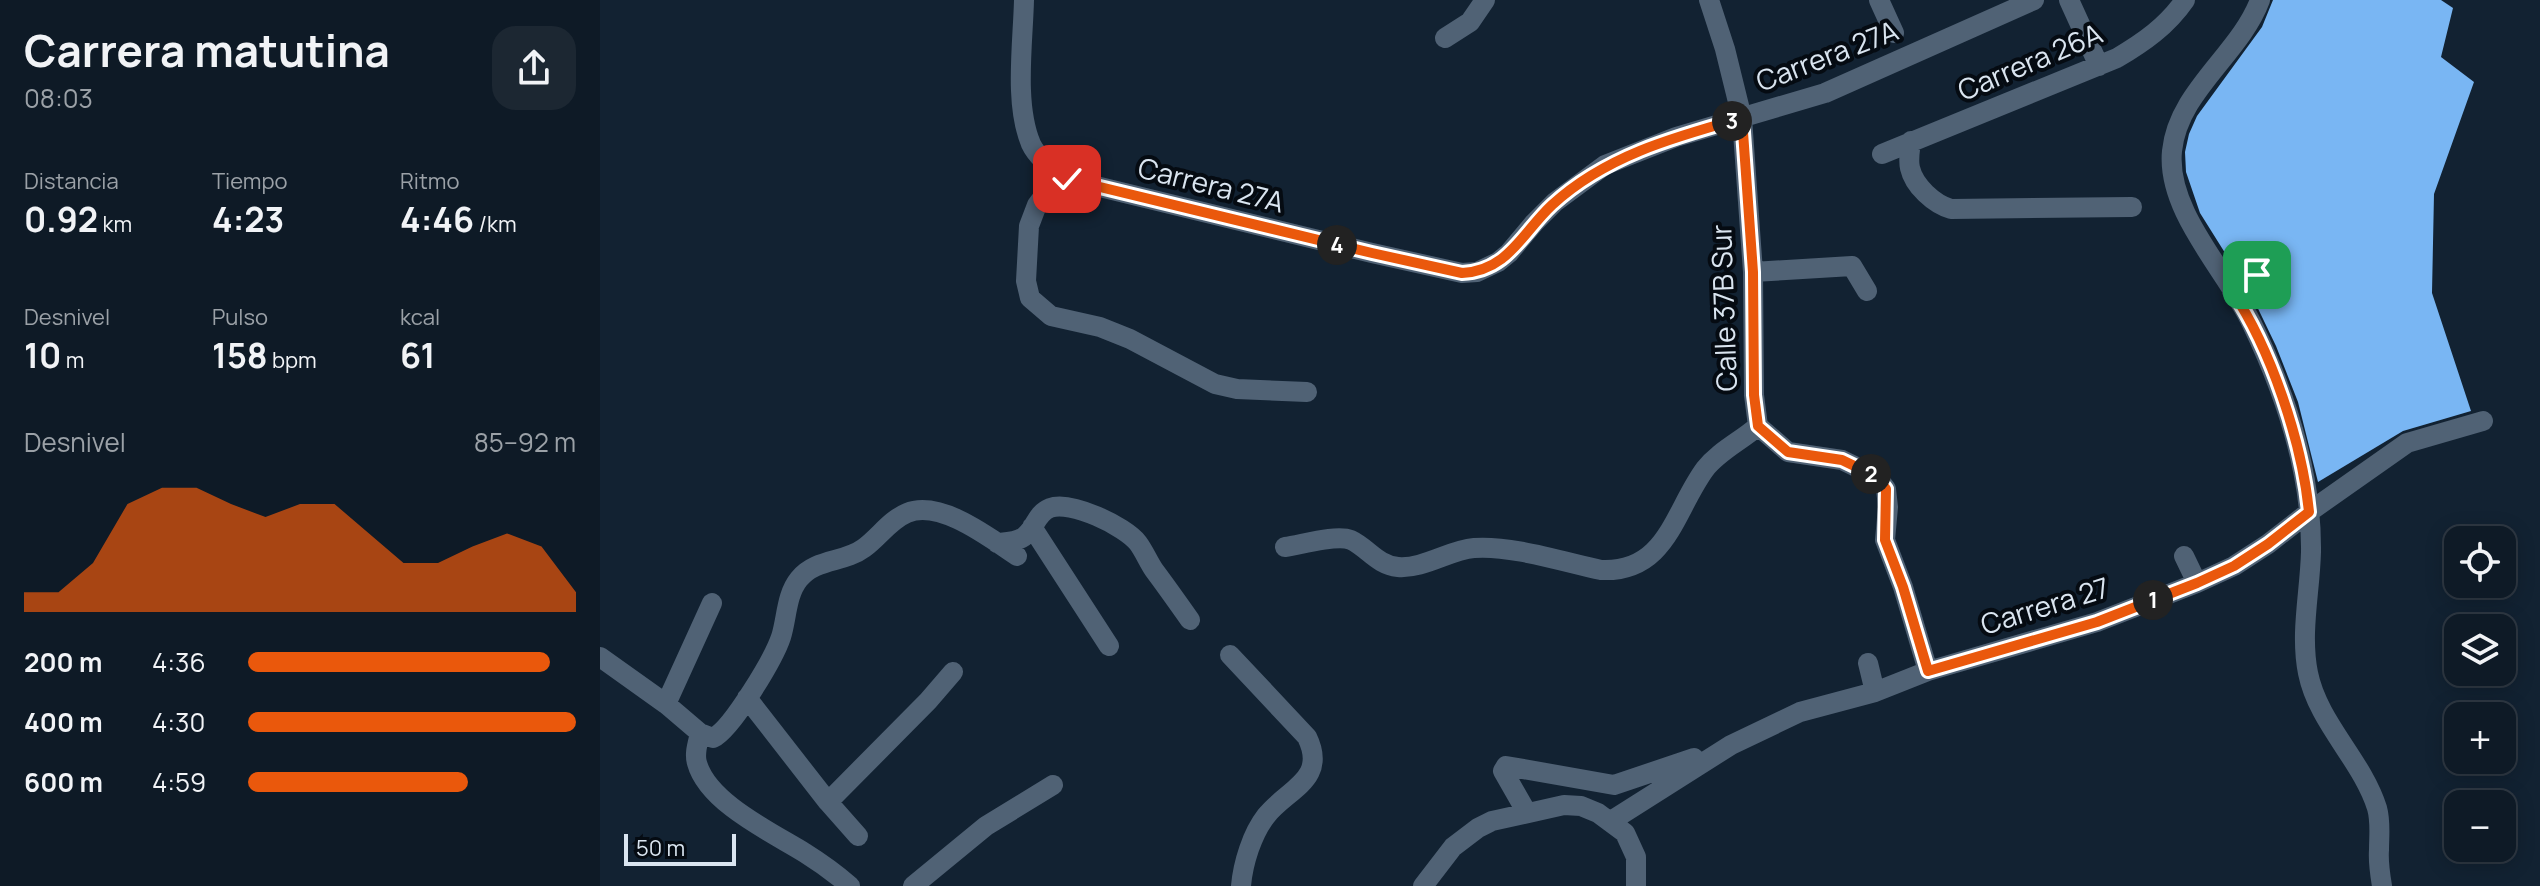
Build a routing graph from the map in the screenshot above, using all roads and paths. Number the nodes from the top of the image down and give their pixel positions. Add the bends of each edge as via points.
1 (1024, 0) edge
2 (1485, 0) edge
3 (1709, 0) edge
4 (1879, 0) edge
5 (2034, 0) edge
6 (2069, 0) edge
7 (2185, 0) edge
8 (2260, 0) edge
9 (1894, 33) dead end
10 (1445, 38) dead end
11 (2099, 66) junction
12 (1742, 118) junction
13 (1911, 141) junction
14 (1882, 154) dead end
15 (1067, 179) junction
16 (2132, 207) dead end
17 (1753, 272) junction
18 (2257, 275) dead end
19 (1867, 291) dead end
20 (2232, 291) junction
21 (1307, 392) dead end
22 (2483, 421) dead end
23 (1758, 426) junction
24 (2309, 512) junction
25 (1032, 527) junction
26 (997, 543) junction
27 (1285, 547) dead end
28 (1017, 556) dead end
29 (2184, 556) dead end
30 (2197, 583) junction
31 (712, 603) dead end
32 (1190, 620) dead end
33 (1109, 646) dead end
34 (1230, 655) dead end
35 (600, 657) edge
36 (1868, 663) dead end
37 (1928, 671) junction
38 (953, 672) dead end
39 (1875, 692) junction
40 (747, 698) junction
41 (666, 704) junction
42 (700, 733) junction
43 (1731, 745) junction
44 (1053, 785) dead end
45 (828, 802) junction
46 (1527, 813) junction
47 (1611, 821) junction
48 (858, 836) dead end
49 (850, 886) edge
50 (913, 886) edge
51 (1241, 886) edge
52 (1423, 886) edge
53 (1636, 886) edge
54 (2382, 886) edge

1 - 15 street via 1025,121 1032,146
2 - 10 street via 1470,22
3 - 12 street, Calle 37B Sur
4 - 9 street
5 - 12 street, Carrera 27A via 1825,93
6 - 11 street
7 - 11 street, Carrera 26A via 2144,42
8 - 20 street via 2187,109 2172,152 2180,200
11 - 13 street, Carrera 26A
12 - 15 street, Carrera 27A via 1605,165 1555,202 1509,253 1477,272 1372,253
12 - 17 street, Calle 37B Sur
13 - 14 street, Carrera 26A
13 - 16 street via 1912,174 1933,200 1951,209
15 - 21 street via 1049,189 1029,226 1030,298 1051,316 1130,339 1215,384
17 - 19 street via 1852,266
17 - 23 street, Calle 37B Sur
18 - 20 street
20 - 24 street via 2256,333 2289,419
22 - 24 street, Carrera 27 via 2407,443
23 - 27 street via 1704,471 1665,539 1632,567 1601,570 1479,547 1400,568 1386,565 1349,539
23 - 37 street, Calle 37B Sur via 1788,452 1842,460 1877,477 1886,489 1885,540
24 - 30 street, Carrera 27 via 2234,566
24 - 54 street via 2308,674 2378,810
25 - 26 street via 1025,536
25 - 32 street via 1048,508 1063,505 1122,529 1137,541
25 - 33 street
26 - 28 street
26 - 40 street via 951,516 920,510 896,520 859,551 809,569 797,581 780,640
29 - 30 street
30 - 37 street, Carrera 27 via 2097,622
31 - 41 street
34 - 51 street via 1307,737 1313,760 1311,772 1266,816 1250,848
35 - 41 street
36 - 39 street
37 - 39 street, Carrera 27
38 - 45 street
39 - 43 street, Carrera 27 via 1800,712
40 - 42 street via 722,733 713,738
40 - 45 street
41 - 42 street
42 - 49 street via 697,762 711,787
43 - 46 street via 1614,785 1506,766 1503,771
43 - 47 street, Carrera 27
44 - 50 street via 986,826
45 - 48 street
46 - 47 street via 1581,806
46 - 52 street via 1492,821 1465,837
47 - 53 street via 1632,845

